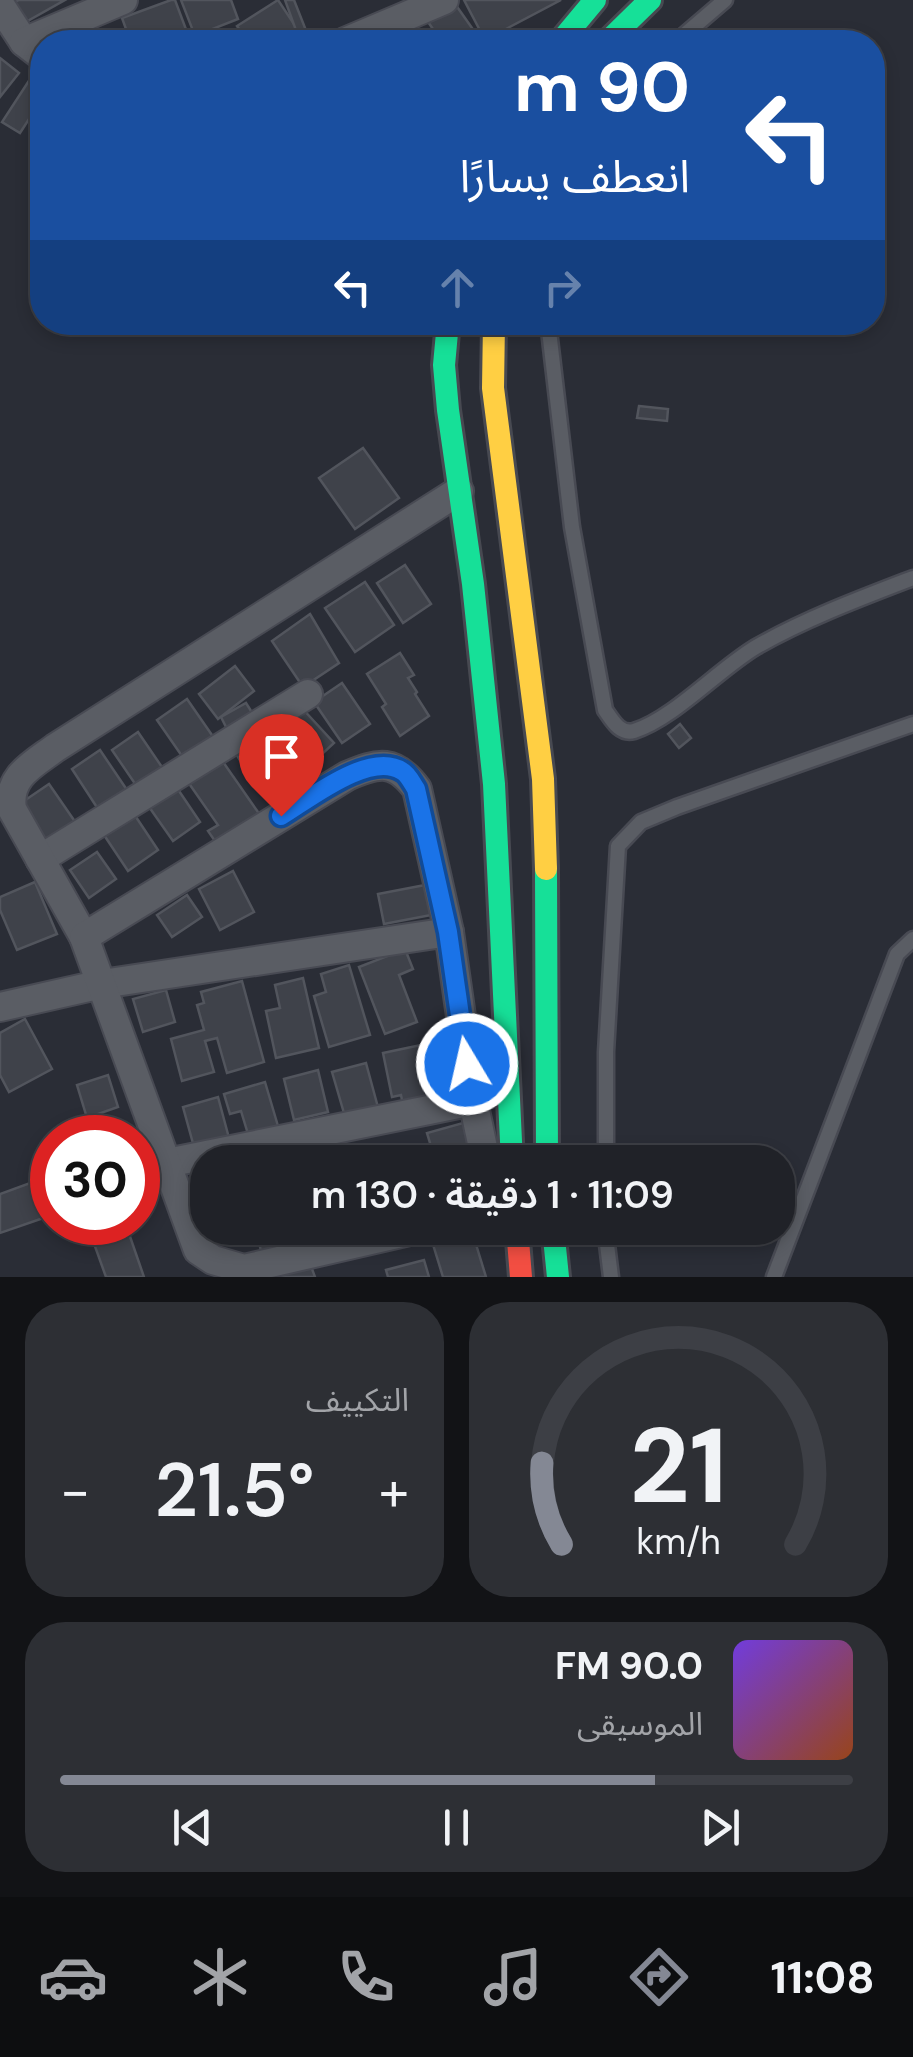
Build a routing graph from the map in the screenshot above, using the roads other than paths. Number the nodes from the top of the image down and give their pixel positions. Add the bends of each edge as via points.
1 (123, 0) edge
2 (444, 0) edge
3 (595, 0) edge
4 (650, 0) edge
5 (724, 0) edge
6 (0, 5) edge
7 (68, 30) edge
8 (373, 30) edge
9 (570, 30) edge
10 (619, 30) edge
11 (690, 30) edge
12 (30, 45) edge
13 (447, 335) edge
14 (494, 335) edge
15 (550, 335) edge
16 (459, 492) junction
17 (913, 578) edge
18 (308, 694) dead end
19 (913, 724) edge
20 (40, 859) junction
21 (448, 932) junction
22 (84, 937) junction
23 (913, 939) edge
24 (102, 984) junction
25 (0, 1007) edge
26 (473, 1101) junction
27 (482, 1145) edge
28 (511, 1145) edge
29 (547, 1145) edge
30 (606, 1145) edge
31 (166, 1164) junction
32 (190, 1228) edge
33 (196, 1245) edge
34 (351, 1245) edge
35 (518, 1245) edge
36 (555, 1245) edge
37 (608, 1245) edge
38 (521, 1277) edge
39 (558, 1277) edge
40 (611, 1277) edge
41 (774, 1277) edge

1 - 7 street
2 - 8 street
3 - 9 highway
4 - 10 highway
5 - 11 lane
6 - 12 street
13 - 16 highway via 444,365
14 - 29 highway via 501,462 544,779
15 - 17 lane via 572,527 605,710 622,730 659,717 756,648
16 - 20 street via 20,774 10,794 12,809
16 - 28 highway via 494,784
18 - 20 street
19 - 30 lane via 641,822 618,846
20 - 22 street
21 - 22 street via 416,789 404,771 369,766
21 - 24 street
21 - 26 street
22 - 24 street
23 - 41 lane via 897,954
24 - 25 street
24 - 31 street
26 - 27 street
26 - 31 street
31 - 32 street
33 - 34 street via 213,1260 244,1270
35 - 38 highway
36 - 39 highway
37 - 40 lane

